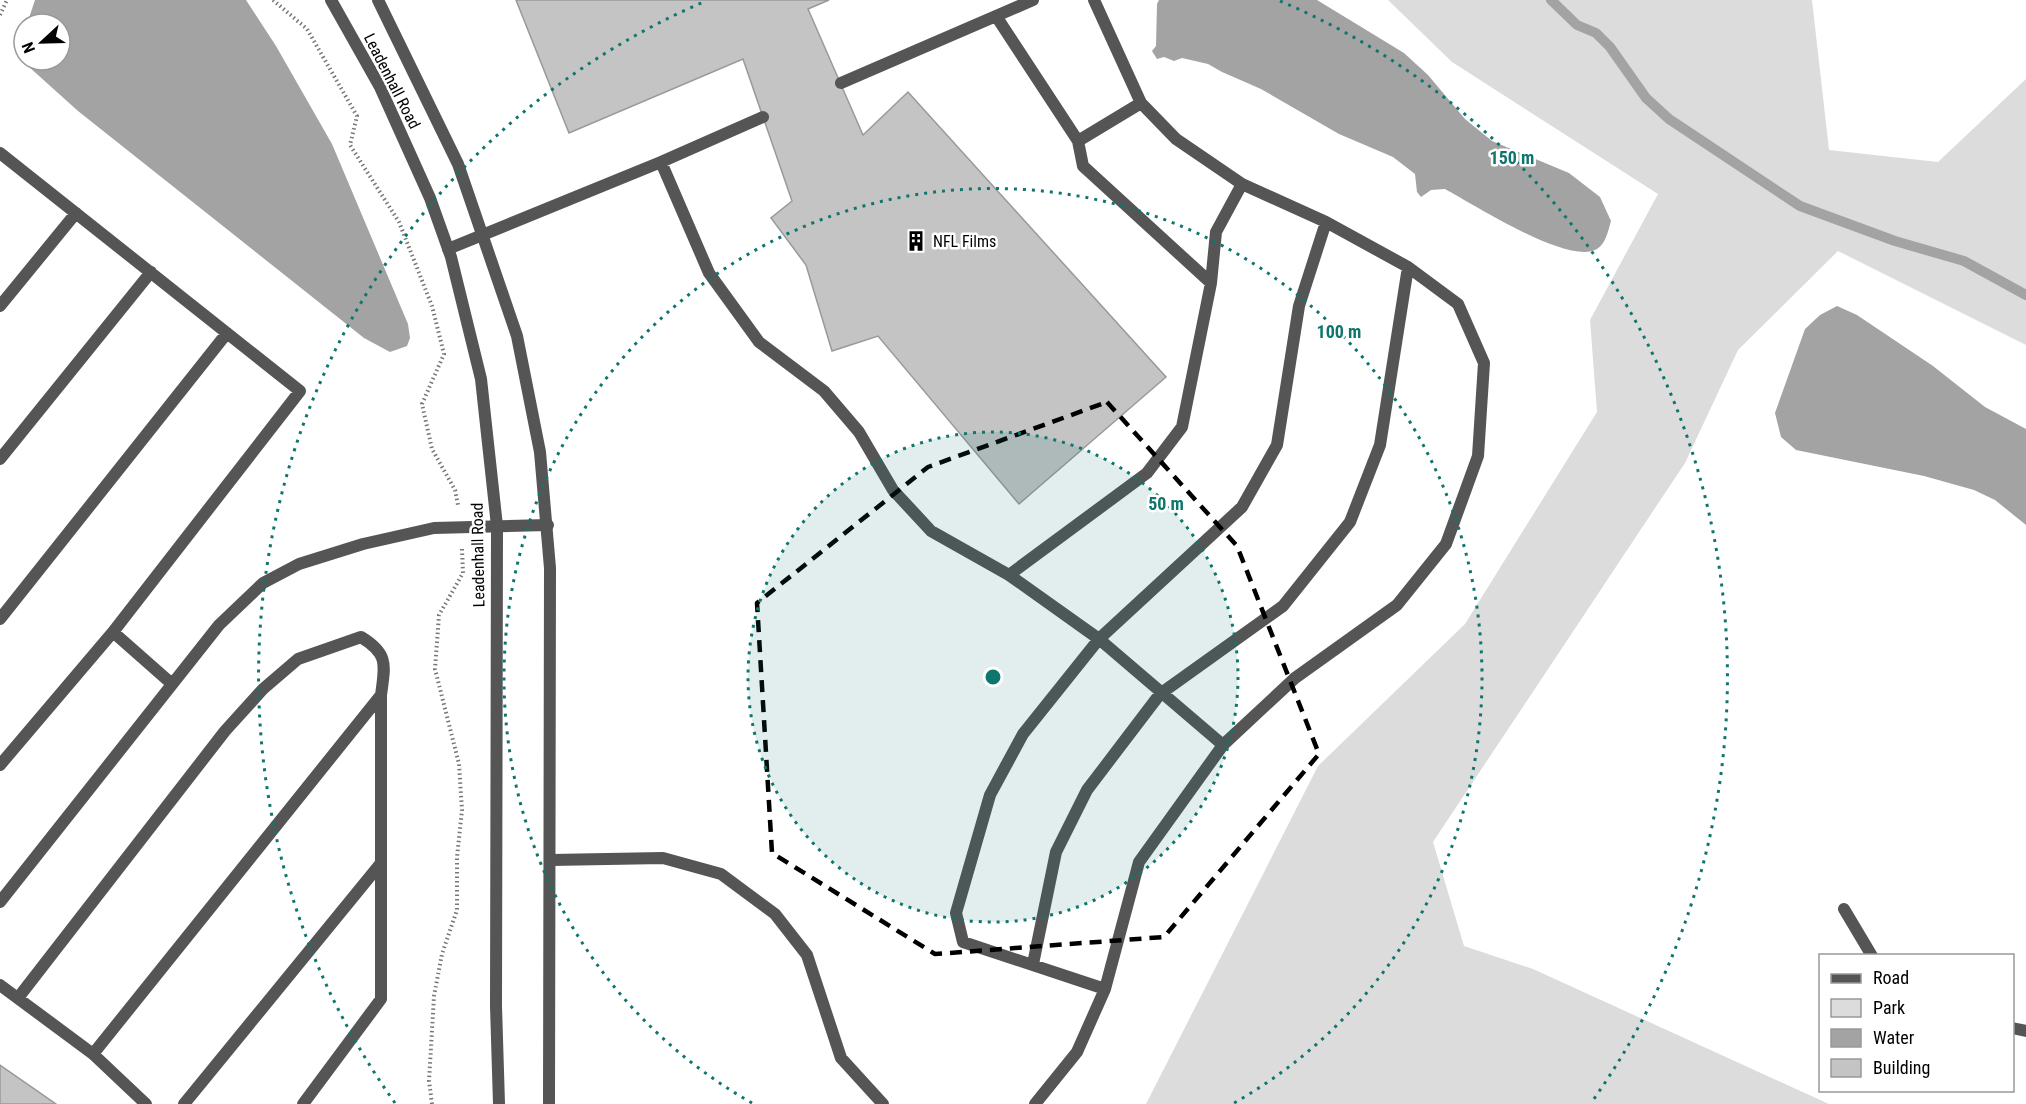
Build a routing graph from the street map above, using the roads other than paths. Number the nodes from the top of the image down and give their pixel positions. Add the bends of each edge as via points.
1 (331, 0) edge
2 (378, 0) edge
3 (1033, 0) edge
4 (1094, 0) edge
5 (996, 16) junction
6 (841, 83) dead end
7 (1141, 103) junction
8 (763, 117) dead end
9 (1078, 141) junction
10 (0, 153) edge
11 (661, 162) junction
12 (1242, 184) junction
13 (76, 213) junction
14 (1326, 222) junction
15 (484, 235) junction
16 (448, 249) junction
17 (1408, 267) junction
18 (151, 272) junction
19 (1211, 283) junction
20 (0, 306) edge
21 (227, 333) junction
22 (0, 459) edge
23 (548, 525) junction
24 (497, 526) junction
25 (1009, 575) junction
26 (0, 619) edge
27 (113, 632) junction
28 (1099, 639) junction
29 (172, 684) junction
30 (381, 694) junction
31 (1160, 694) junction
32 (1223, 745) junction
33 (0, 765) edge
34 (551, 860) junction
35 (381, 863) junction
36 (0, 902) edge
37 (1844, 909) dead end
38 (1871, 954) edge
39 (1033, 964) junction
40 (0, 985) edge
41 (1106, 989) junction
42 (18, 998) junction
43 (93, 1054) junction
44 (146, 1104) edge
45 (184, 1104) edge
46 (303, 1104) edge
47 (499, 1104) edge
48 (549, 1104) edge
49 (883, 1104) edge
50 (1035, 1104) edge

1 - 16 street, Leadenhall Road via 380,87 430,198
2 - 15 street, Leadenhall Road via 458,164
3 - 5 street
4 - 7 street
5 - 6 street
5 - 9 street
7 - 9 street
7 - 12 street via 1176,139
8 - 11 street
9 - 19 street via 1083,166
10 - 13 street
11 - 15 street
11 - 25 street via 709,273 759,342 824,391 859,432 893,490 932,531
12 - 14 street
12 - 19 street via 1215,232
13 - 18 street
13 - 20 street
14 - 17 street
14 - 28 street via 1299,306 1277,445 1242,507
15 - 16 street
15 - 23 street, Leadenhall Road via 517,336 530,394
16 - 24 street, Leadenhall Road via 481,378
17 - 31 street via 1380,445 1350,522 1283,606
17 - 32 street via 1458,304 1484,363 1478,456 1446,543 1397,605 1295,678
18 - 21 street
18 - 22 street
19 - 25 street via 1182,427 1147,473
21 - 26 street
21 - 27 street via 300,391
23 - 24 street
23 - 34 street, Leadenhall Road
24 - 29 street via 434,528 300,564 263,583 219,625
24 - 47 street, Leadenhall Road
25 - 28 street
27 - 29 street
27 - 33 street
28 - 31 street
28 - 39 street via 1023,734 990,795 956,913 963,942
29 - 36 street
30 - 35 street
30 - 42 street via 385,662 377,647 361,637 298,659 263,689 225,731
30 - 43 street
31 - 32 street
31 - 39 street via 1087,789 1056,852
32 - 41 street via 1139,862
34 - 48 street, Leadenhall Road
34 - 49 street via 663,858 721,874 775,914 807,955 841,1058
35 - 45 street
35 - 46 street via 381,999
37 - 38 street
39 - 41 street
40 - 42 street
41 - 50 street via 1077,1052
42 - 43 street
43 - 44 street

